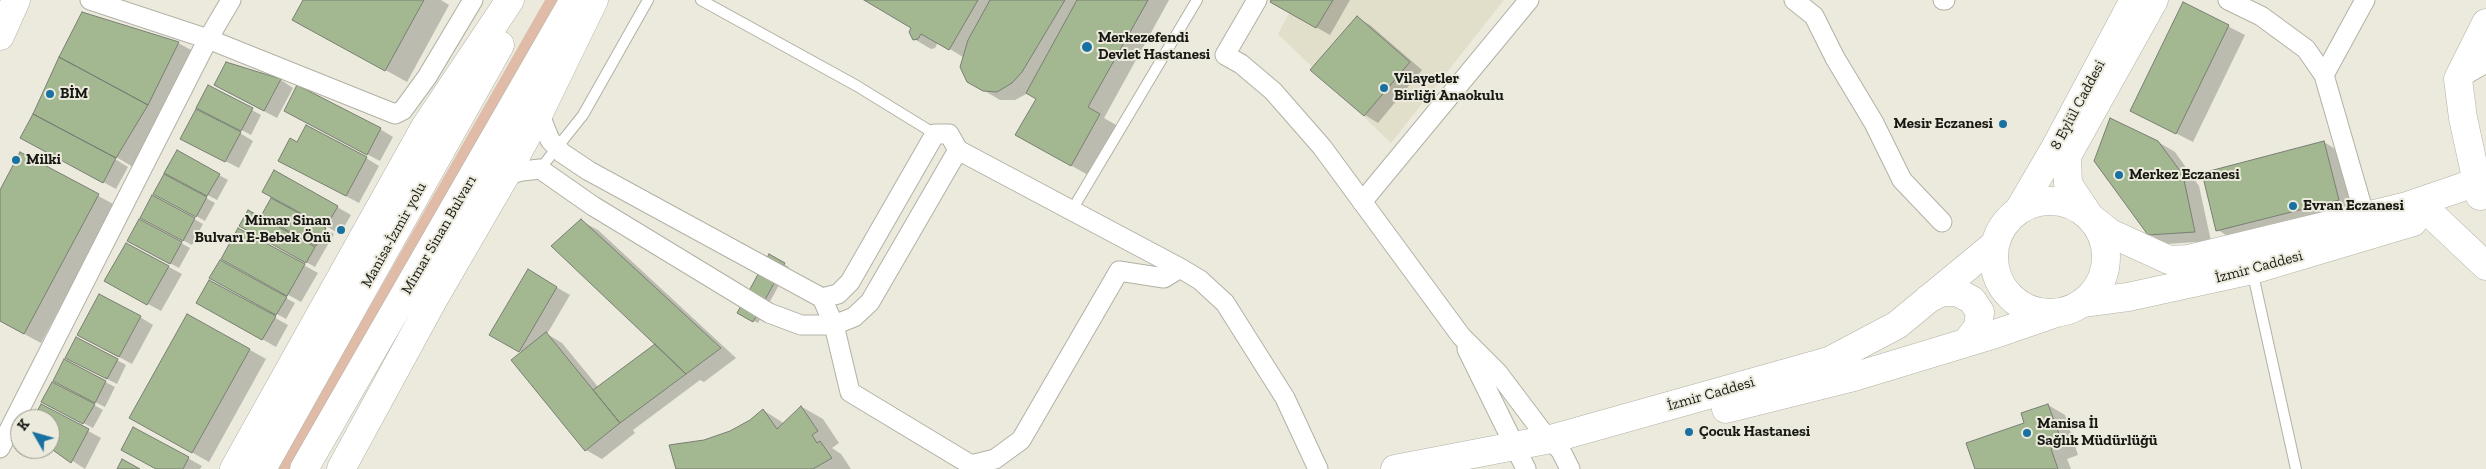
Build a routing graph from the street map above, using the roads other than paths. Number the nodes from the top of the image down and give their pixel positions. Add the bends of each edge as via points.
1 (16, 0) edge
2 (90, 0) edge
3 (231, 0) edge
4 (473, 0) edge
5 (510, 0) edge
6 (525, 0) edge
7 (574, 0) edge
8 (594, 0) edge
9 (648, 0) edge
10 (701, 0) edge
11 (1197, 0) edge
12 (1257, 0) edge
13 (1529, 0) edge
14 (1794, 0) edge
15 (2134, 0) edge
16 (2154, 0) edge
17 (2228, 0) edge
18 (2364, 0) edge
19 (2486, 23) edge
20 (0, 36) edge
21 (208, 39) junction
22 (2486, 63) edge
23 (2324, 75) junction
24 (2458, 79) junction
25 (539, 113) junction
26 (935, 134) junction
27 (558, 149) junction
28 (958, 150) junction
29 (540, 169) junction
30 (505, 176) junction
31 (2482, 187) edge
32 (1362, 202) junction
33 (2407, 206) junction
34 (2020, 208) junction
35 (1072, 210) junction
36 (2433, 216) junction
37 (2090, 217) junction
38 (2365, 217) junction
39 (1942, 222) dead end
40 (1994, 246) junction
41 (2486, 266) edge
42 (1180, 268) junction
43 (2252, 270) junction
44 (822, 298) junction
45 (1928, 299) junction
46 (2082, 303) junction
47 (2056, 313) junction
48 (834, 325) junction
49 (1460, 336) junction
50 (1966, 343) junction
51 (0, 448) edge
52 (1561, 453) edge
53 (1520, 458) edge
54 (234, 469) edge
55 (262, 469) edge
56 (304, 469) edge
57 (341, 469) edge
58 (1318, 469) edge
59 (1396, 469) edge
60 (1474, 469) edge
61 (2296, 469) edge

1 - 20 main road
2 - 21 street
3 - 21 street
4 - 21 street via 427,77 403,110 395,114
5 - 54 main road via 426,127
6 - 55 main road, Manisa-İzmir yolu
7 - 56 main road, Mimar Sinan Bulvarı
8 - 25 main road
9 - 27 lane via 583,115
10 - 26 lane via 857,86
11 - 35 lane
12 - 32 street via 1226,55 1273,91 1322,147
13 - 32 street
14 - 39 street via 1814,16 1902,180
15 - 34 main road, 8 Eylül Caddesi
16 - 37 main road via 2067,156 2068,184
17 - 23 street via 2261,16 2306,49
18 - 23 street
19 - 24 main road
21 - 51 street
22 - 24 street
23 - 38 street
24 - 31 main road via 2463,118
25 - 27 street via 550,140
25 - 30 main road
26 - 28 street via 949,134
26 - 44 street via 850,282 838,294
27 - 29 lane
27 - 44 street via 589,171
28 - 35 street
28 - 48 street via 870,302 854,317
29 - 30 street
29 - 48 street via 593,206 769,313 801,325
30 - 57 main road
31 - 33 main road, İzmir Caddesi
31 - 36 main road, İzmir Caddesi
32 - 49 street
33 - 36 main road
33 - 38 main road, İzmir Caddesi
34 - 37 main road via 2052,200 2069,203
34 - 40 main road via 1999,231
35 - 42 street
36 - 41 main road
36 - 43 main road, İzmir Caddesi
37 - 38 main road, İzmir Caddesi via 2110,233 2169,260 2188,259
37 - 46 main road via 2104,240 2107,258 2095,291
40 - 45 main road, İzmir Caddesi
40 - 47 main road via 1998,280 2008,295 2022,306 2038,312
42 - 48 street via 1164,278 1119,272 1021,440 995,459 971,465 850,392
42 - 58 street via 1200,280 1225,303 1285,398
43 - 46 main road, İzmir Caddesi via 2128,297
43 - 61 lane
44 - 48 street
45 - 50 main road via 1942,292 1957,292 1972,300 1980,312 1978,328
45 - 52 main road, İzmir Caddesi via 1898,324 1829,361
46 - 47 main road
47 - 50 main road, İzmir Caddesi
49 - 52 street via 1498,373
49 - 53 street
50 - 52 main road, İzmir Caddesi via 1850,378
52 - 53 main road, İzmir Caddesi
53 - 59 main road, İzmir Caddesi
53 - 60 main road, İzmir Caddesi

